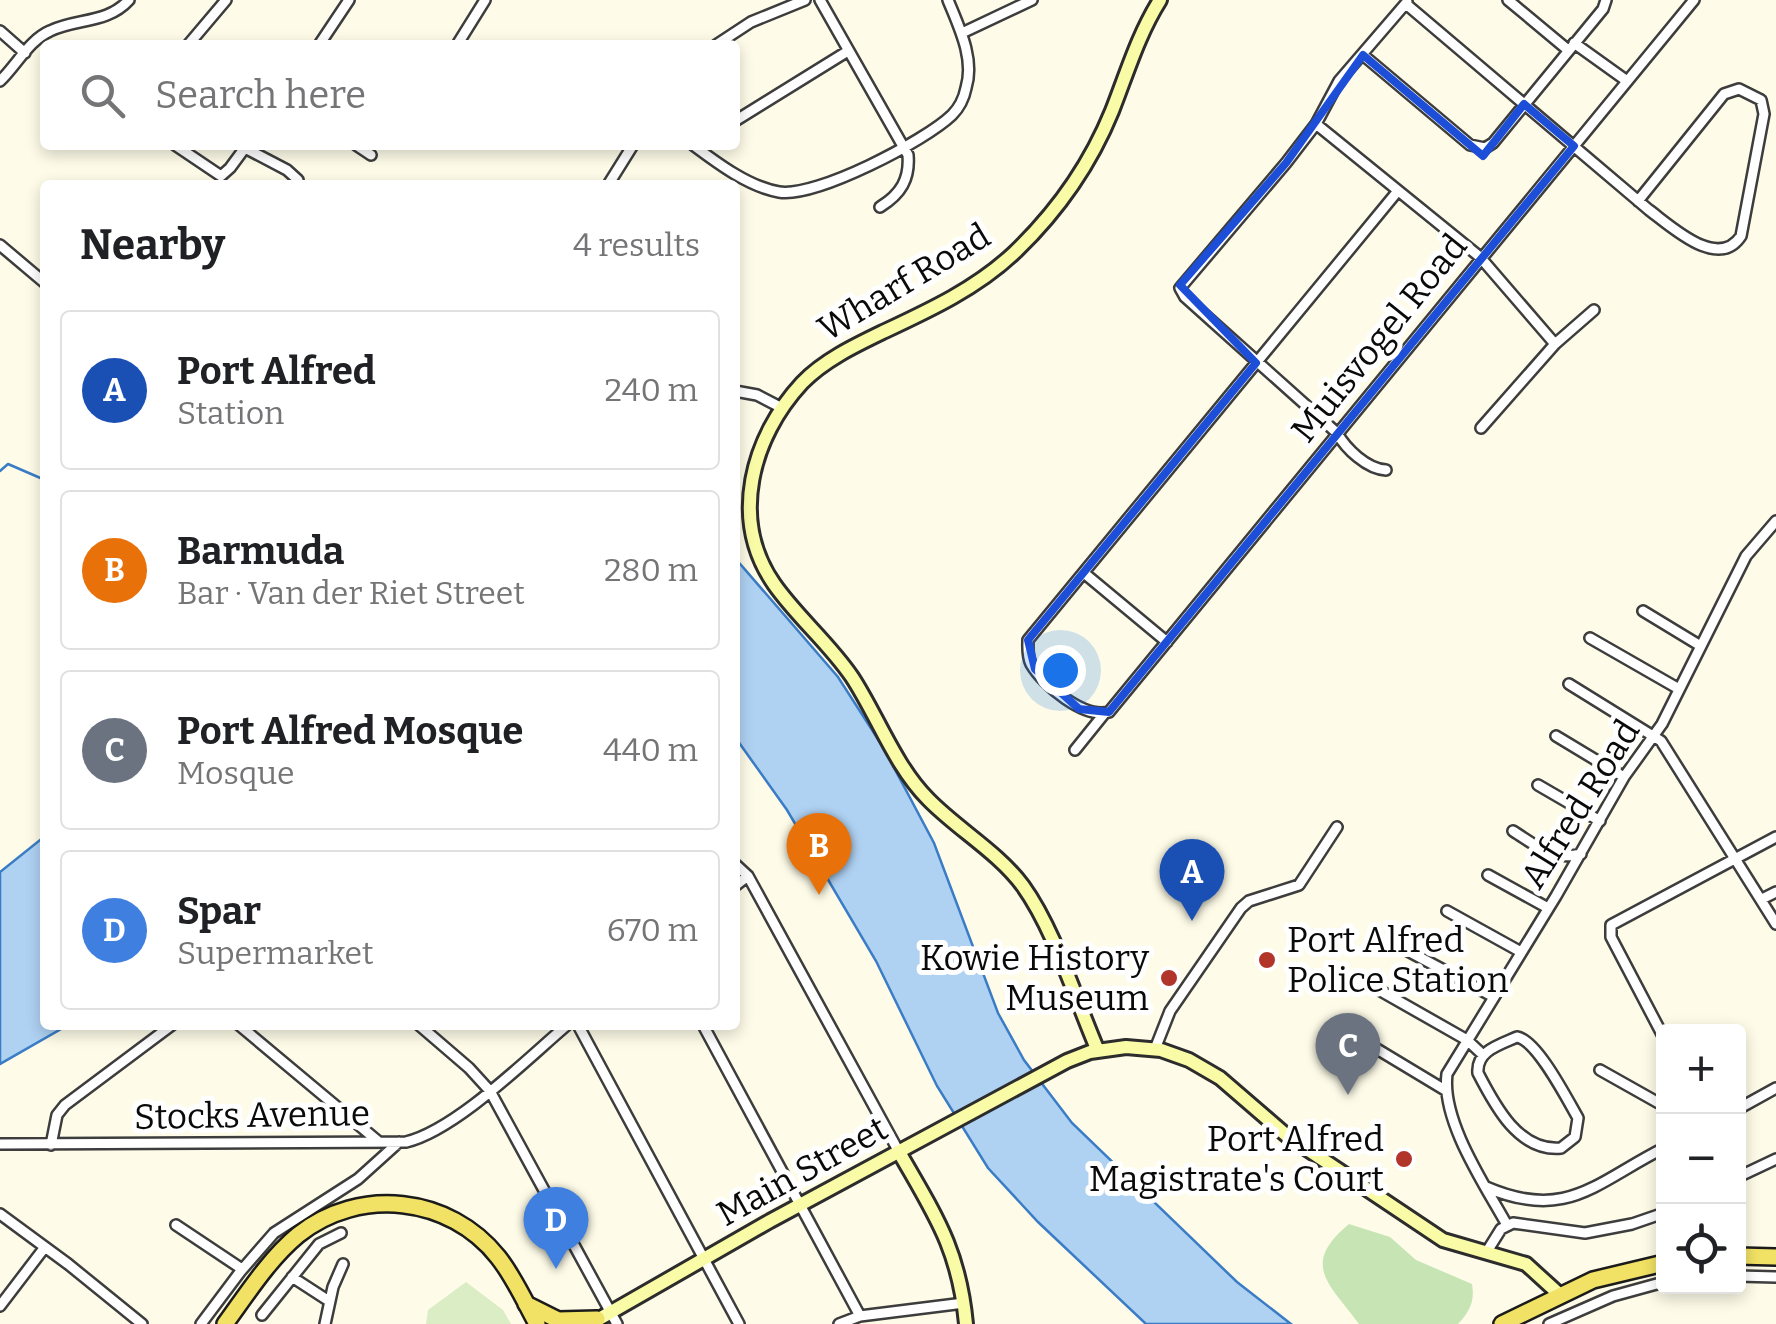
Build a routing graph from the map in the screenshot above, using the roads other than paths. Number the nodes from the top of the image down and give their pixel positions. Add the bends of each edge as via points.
1 (129, 0) edge
2 (226, 0) edge
3 (349, 0) edge
4 (485, 0) edge
5 (805, 0) edge
6 (820, 0) edge
7 (948, 0) edge
8 (1032, 0) edge
9 (1160, 0) edge
10 (1508, 0) edge
11 (1606, 0) edge
12 (1694, 0) edge
13 (1407, 1) edge
14 (0, 31) edge
15 (962, 33) junction
16 (192, 40) edge
17 (324, 40) edge
18 (459, 40) edge
19 (724, 40) edge
20 (1571, 46) junction
21 (848, 52) junction
22 (25, 53) junction
23 (1362, 55) junction
24 (0, 80) edge
25 (1627, 80) junction
26 (1524, 104) junction
27 (740, 117) edge
28 (1316, 124) junction
29 (1574, 146) junction
30 (904, 148) junction
31 (182, 150) edge
32 (243, 150) edge
33 (253, 150) edge
34 (364, 150) edge
35 (631, 150) edge
36 (703, 150) edge
37 (371, 155) dead end
38 (226, 173) junction
39 (224, 180) edge
40 (298, 180) dead end
41 (611, 180) edge
42 (734, 180) edge
43 (740, 182) edge
44 (1397, 192) junction
45 (1638, 200) junction
46 (880, 207) dead end
47 (0, 244) edge
48 (1480, 257) junction
49 (40, 279) edge
50 (1594, 310) dead end
51 (1555, 344) junction
52 (1256, 364) junction
53 (740, 392) edge
54 (782, 408) junction
55 (1481, 428) dead end
56 (1337, 433) junction
57 (1386, 470) dead end
58 (1776, 521) edge
59 (1084, 573) junction
60 (1643, 610) dead end
61 (1590, 638) dead end
62 (1167, 642) junction
63 (1699, 645) junction
64 (1569, 684) dead end
65 (1678, 689) junction
66 (1107, 712) junction
67 (1656, 734) junction
68 (1556, 736) dead end
69 (1075, 750) dead end
70 (1624, 777) junction
71 (1538, 785) dead end
72 (1600, 820) junction
73 (1337, 827) dead end
74 (1513, 832) dead end
75 (1776, 837) edge
76 (1581, 854) junction
77 (1736, 858) junction
78 (740, 869) edge
79 (1488, 875) dead end
80 (748, 876) junction
81 (740, 882) edge
82 (1776, 892) edge
83 (1762, 899) junction
84 (1548, 908) junction
85 (1447, 911) dead end
86 (1776, 924) edge
87 (1393, 943) dead end
88 (1521, 952) junction
89 (1372, 986) dead end
90 (1494, 997) junction
91 (1657, 1024) edge
92 (165, 1030) edge
93 (244, 1030) edge
94 (424, 1030) edge
95 (561, 1030) edge
96 (581, 1030) edge
97 (706, 1030) edge
98 (1357, 1037) dead end
99 (1467, 1040) junction
100 (1155, 1049) junction
101 (1098, 1051) junction
102 (1482, 1054) junction
103 (1600, 1070) dead end
104 (1776, 1088) edge
105 (1445, 1090) junction
106 (490, 1091) junction
107 (1656, 1102) edge
108 (1746, 1105) edge
109 (379, 1142) junction
110 (400, 1142) junction
111 (0, 1144) edge
112 (50, 1145) junction
113 (899, 1152) junction
114 (1656, 1152) edge
115 (1776, 1159) edge
116 (1746, 1174) edge
117 (1486, 1187) junction
118 (799, 1205) junction
119 (0, 1214) edge
120 (1656, 1215) edge
121 (176, 1224) dead end
122 (1507, 1225) junction
123 (341, 1234) dead end
124 (45, 1247) junction
125 (1486, 1253) junction
126 (1746, 1256) edge
127 (1776, 1257) edge
128 (703, 1259) junction
129 (344, 1264) dead end
130 (1656, 1265) edge
131 (242, 1269) junction
132 (1746, 1276) edge
133 (292, 1277) junction
134 (1776, 1277) edge
135 (1656, 1284) edge
136 (1559, 1294) junction
137 (330, 1301) junction
138 (964, 1303) junction
139 (526, 1304) junction
140 (0, 1306) edge
141 (262, 1315) dead end
142 (860, 1316) junction
143 (604, 1320) edge
144 (142, 1324) edge
145 (200, 1324) edge
146 (225, 1324) edge
147 (325, 1324) edge
148 (537, 1324) edge
149 (740, 1324) edge
150 (838, 1324) edge
151 (966, 1324) edge
152 (1502, 1324) edge
153 (1549, 1324) edge

1 - 22 street via 104,18 49,31
2 - 16 street
3 - 17 street
4 - 18 street
5 - 19 street
6 - 21 street
7 - 15 street
8 - 15 street
9 - 54 street, Wharf Road via 1088,161 1014,254 966,289 822,366
10 - 20 street
11 - 20 street
12 - 25 street, Muisvogel Road
13 - 23 street
13 - 26 street
14 - 22 street
15 - 30 street via 969,72 961,104
20 - 25 street
20 - 26 street
21 - 27 street
21 - 30 street
22 - 24 street
23 - 26 street via 1470,145 1493,142
23 - 28 street
25 - 29 street, Muisvogel Road
26 - 29 street
28 - 44 street
28 - 52 street via 1180,288
29 - 45 street
29 - 48 street, Muisvogel Road
30 - 43 street via 791,192
30 - 46 street via 905,182
31 - 38 street via 217,174
32 - 38 street
33 - 40 street
34 - 37 street
35 - 41 street
36 - 42 street
38 - 39 street
44 - 48 street
44 - 52 street
45 - 45 street via 1720,98 1734,90 1761,100 1764,114 1740,236 1728,248 1690,240
47 - 49 street
48 - 51 street
48 - 56 street, Muisvogel Road
50 - 51 street
51 - 55 street
52 - 56 street
52 - 59 street
53 - 54 street
54 - 101 street, Wharf Road via 752,473 752,522 767,571 846,669 926,797 1024,887
56 - 57 street via 1363,460
56 - 62 street, Muisvogel Road
58 - 63 street, Alfred Road via 1746,556
59 - 62 street
59 - 66 street via 1028,640 1028,656 1072,704
60 - 63 street
61 - 65 street
62 - 66 street, Muisvogel Road
63 - 65 street, Alfred Road
64 - 67 street
65 - 67 street, Alfred Road
66 - 69 street, Muisvogel Road
67 - 70 street, Alfred Road
67 - 77 street
68 - 70 street
70 - 72 street, Alfred Road
71 - 72 street
72 - 76 street, Alfred Road
73 - 100 street via 1299,885 1241,908 1170,1011
74 - 76 street via 1548,854
75 - 77 street
76 - 84 street, Alfred Road
77 - 83 street
77 - 91 street via 1611,925 1611,937
78 - 80 street
79 - 84 street
80 - 81 street
80 - 113 street
82 - 83 street
83 - 86 street
84 - 88 street, Alfred Road
85 - 88 street
87 - 90 street
88 - 90 street, Alfred Road
89 - 99 street
90 - 99 street, Alfred Road
92 - 112 street via 65,1105
93 - 109 street
94 - 106 street
95 - 106 street, Stocks Avenue
96 - 128 street
97 - 118 street
98 - 105 street
99 - 102 street
99 - 105 street, Alfred Road
100 - 101 street, Main Street
100 - 125 street via 1207,1069 1286,1135 1442,1240
101 - 113 street, Main Street
102 - 102 street via 1478,1072 1520,1137 1550,1149 1571,1142 1578,1118 1527,1040 1517,1037
103 - 107 street
104 - 108 street
105 - 117 street
106 - 110 street, Stocks Avenue via 433,1132
106 - 143 street
109 - 110 street, Stocks Avenue
109 - 112 street, Stocks Avenue
110 - 131 street via 283,1226
111 - 112 street, Stocks Avenue
113 - 118 street, Main Street
113 - 138 street via 950,1243
114 - 117 street via 1566,1200
115 - 116 street
117 - 122 street
118 - 128 street, Main Street
118 - 142 street
119 - 124 street
120 - 122 street via 1585,1233
121 - 131 street
122 - 125 street
123 - 133 street via 319,1244
124 - 140 street
124 - 144 street
125 - 136 street via 1534,1269
126 - 127 main road
128 - 143 street, Main Street
128 - 149 street
129 - 137 street
130 - 136 main road
131 - 145 street
132 - 134 street
133 - 137 street
133 - 141 street
135 - 153 street
136 - 152 main road
137 - 147 street
138 - 142 street
138 - 151 street
139 - 143 main road via 558,1320
139 - 146 main road via 498,1256 460,1224 422,1208 377,1204 335,1213 296,1236
139 - 148 main road
142 - 150 street

